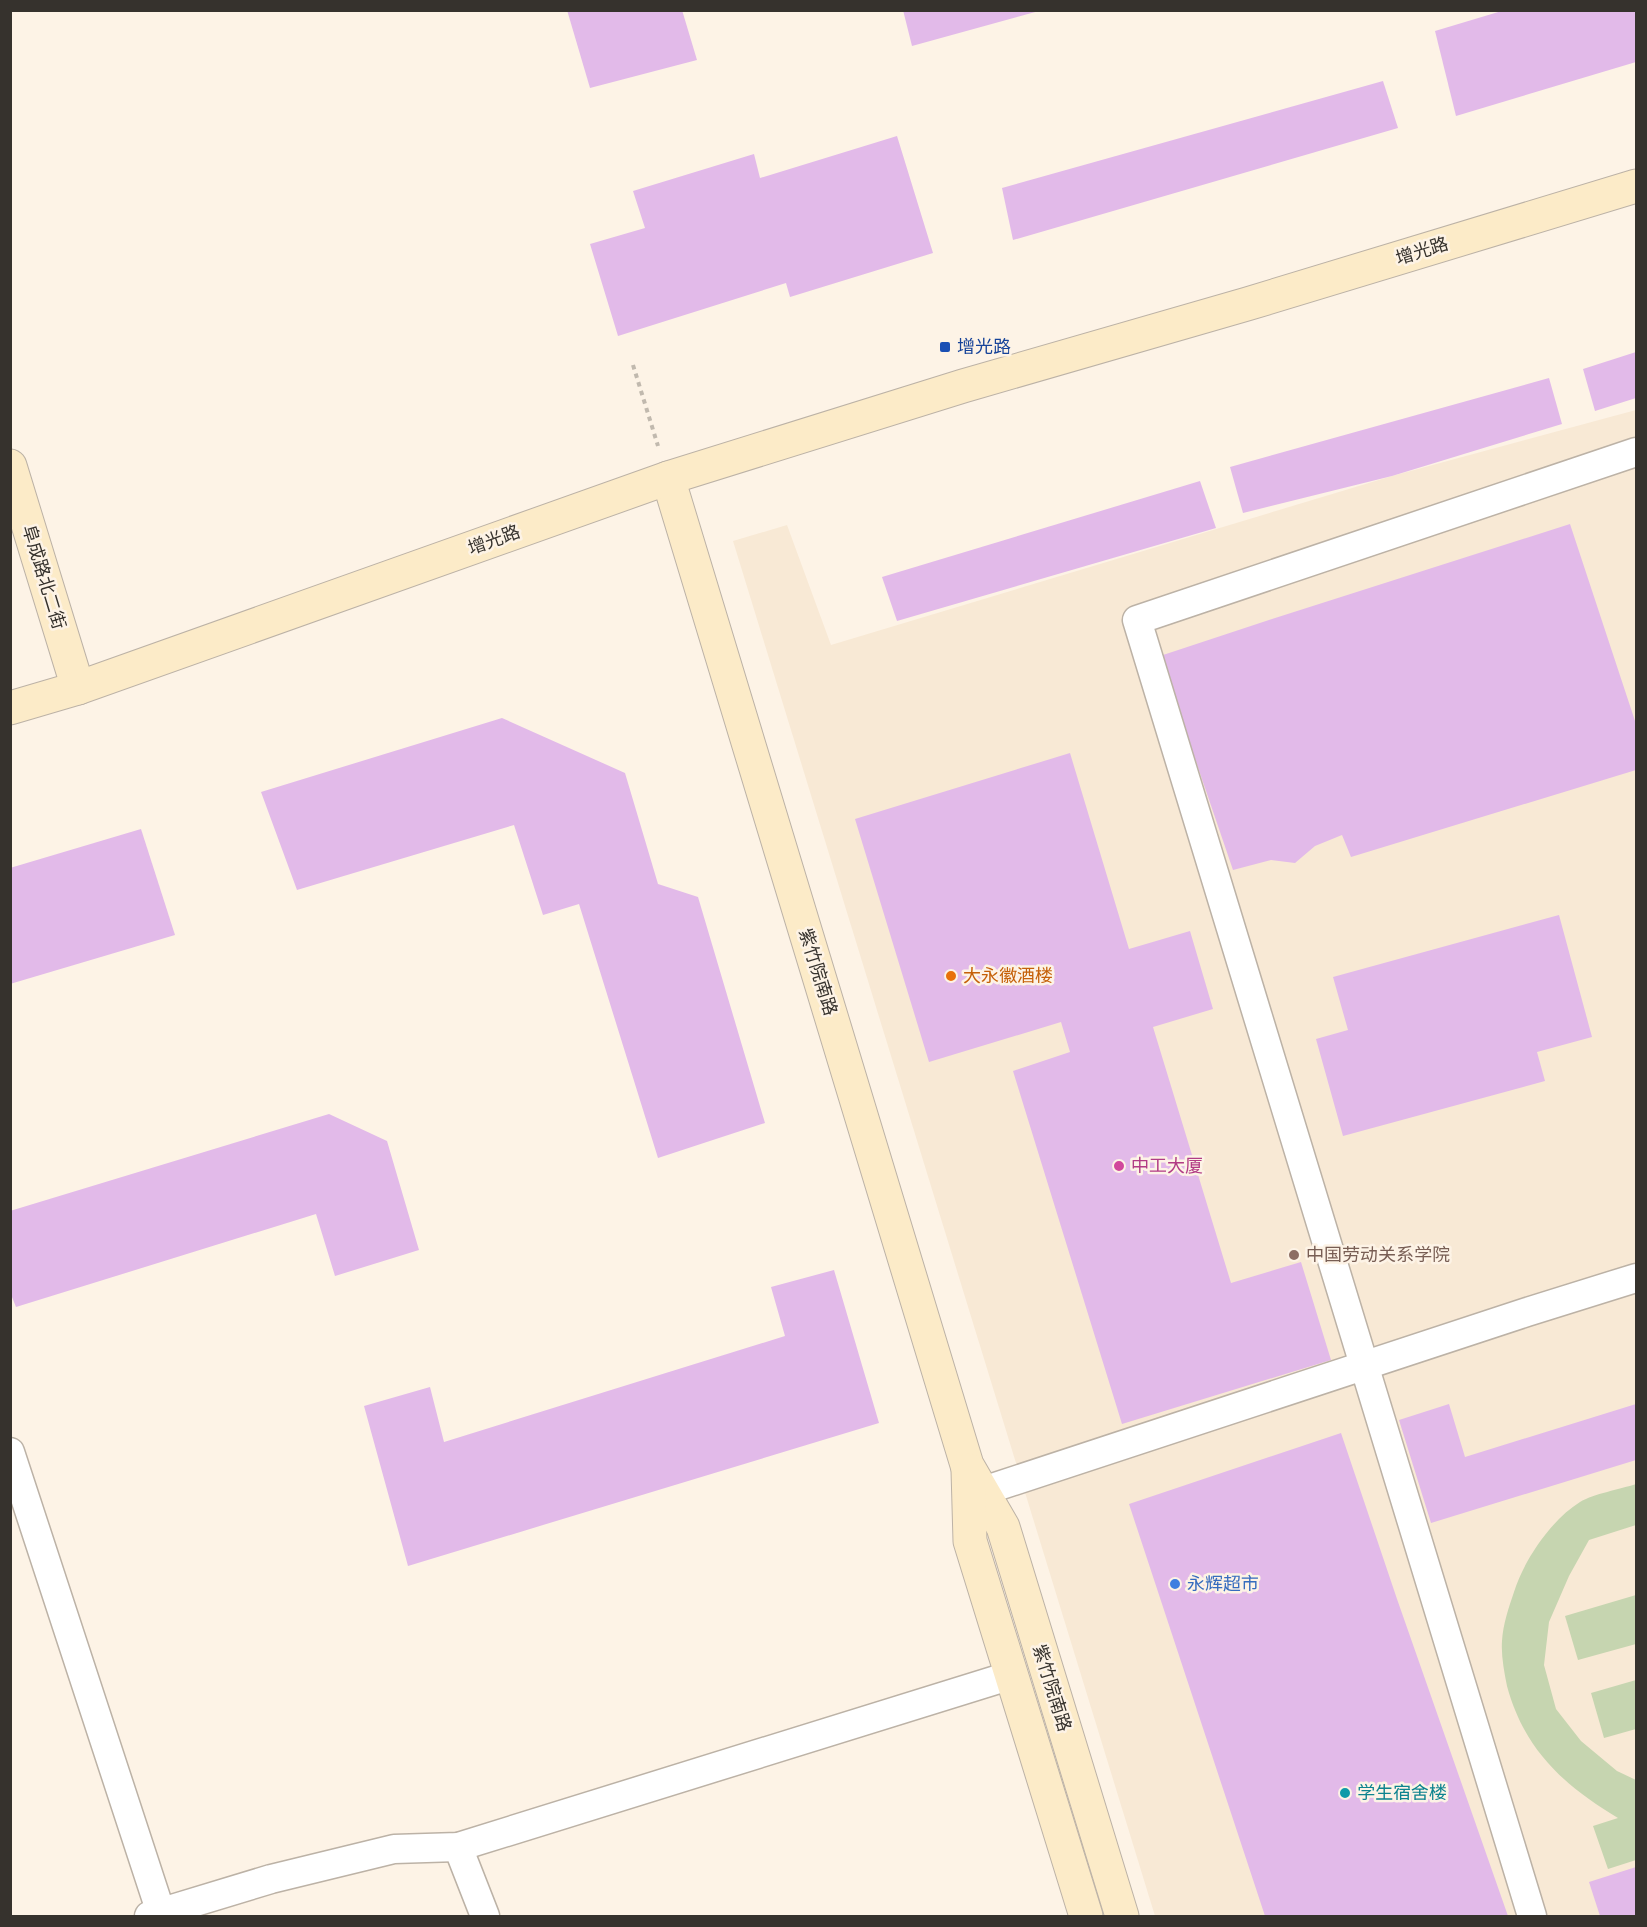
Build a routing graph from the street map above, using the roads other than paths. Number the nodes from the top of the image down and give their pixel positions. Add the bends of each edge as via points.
1 (1636, 186) edge
2 (1636, 452) edge
3 (10, 466) edge
4 (668, 478) junction
5 (78, 688) junction
6 (10, 708) edge
7 (1636, 1278) edge
8 (1364, 1366) junction
9 (10, 1452) edge
10 (975, 1478) junction
11 (1012, 1675) junction
12 (458, 1847) junction
13 (155, 1915) edge
14 (485, 1917) edge
15 (1086, 1917) edge
16 (1122, 1917) edge
17 (1532, 1917) edge

1 - 4 street, 增光路
2 - 8 street via 1137,620
3 - 5 street, 阜成路北二街
4 - 5 street, 增光路
4 - 10 street, 紫竹院南路
5 - 6 street, 增光路
7 - 8 street
8 - 10 street
8 - 17 street
9 - 13 street
10 - 11 street, 紫竹院南路 via 970,1541
10 - 16 street, 紫竹院南路 via 1003,1527
11 - 12 street
11 - 15 street, 紫竹院南路
12 - 13 street via 393,1849 271,1879
12 - 14 street

